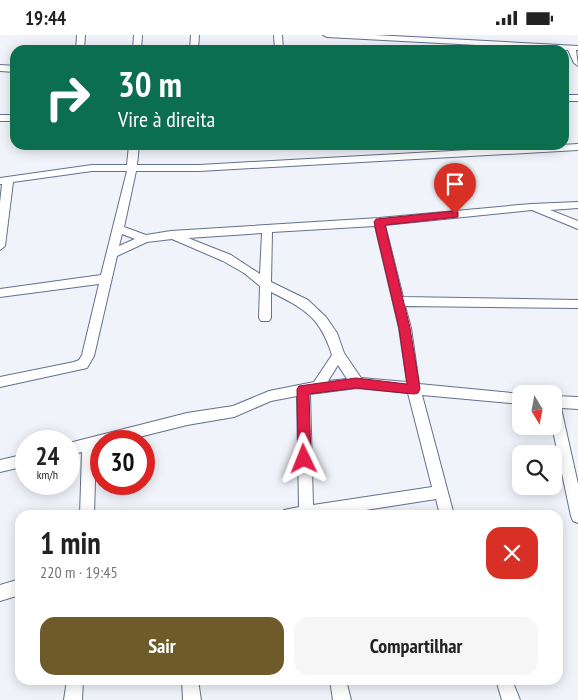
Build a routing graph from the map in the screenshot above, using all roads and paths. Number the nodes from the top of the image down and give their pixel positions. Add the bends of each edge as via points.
1 (327, 35) edge
2 (364, 36) edge
3 (441, 38) edge
4 (498, 45) edge
5 (574, 48) edge
6 (578, 63) edge
7 (134, 150) edge
8 (521, 150) edge
9 (132, 169) junction
10 (4, 180) edge
11 (578, 205) edge
12 (531, 207) junction
13 (379, 222) junction
14 (578, 225) edge
15 (118, 229) junction
16 (267, 229) junction
17 (171, 235) junction
18 (145, 239) junction
19 (0, 246) edge
20 (112, 254) junction
21 (106, 279) junction
22 (265, 284) junction
23 (0, 293) edge
24 (399, 301) junction
25 (578, 304) edge
26 (265, 318) dead end
27 (338, 355) junction
28 (0, 382) edge
29 (356, 383) junction
30 (310, 389) junction
31 (414, 389) junction
32 (512, 398) edge
33 (562, 402) edge
34 (578, 403) edge
35 (560, 435) edge
36 (89, 444) junction
37 (80, 446) edge
38 (15, 463) edge
39 (0, 466) edge
40 (440, 492) junction
41 (87, 510) edge
42 (306, 510) edge
43 (325, 510) edge
44 (445, 510) edge
45 (578, 515) edge
46 (15, 588) edge
47 (0, 593) edge
48 (74, 685) edge
49 (190, 685) edge
50 (339, 685) edge
51 (506, 685) edge
52 (73, 700) edge
53 (192, 700) edge
54 (342, 700) edge
55 (512, 700) edge

1 - 2 street
2 - 3 street
3 - 4 street
5 - 6 street
7 - 9 street
8 - 9 street
9 - 10 street via 92,168
9 - 15 street
10 - 19 street
11 - 12 street
12 - 13 street
12 - 14 street
13 - 16 street
13 - 24 street
15 - 18 street
15 - 20 street
16 - 17 street
16 - 22 street
17 - 18 street
17 - 22 street via 226,258
18 - 20 street
20 - 21 street
21 - 23 street
21 - 28 street via 88,356 83,364
22 - 26 street
22 - 27 street via 304,303 330,333
24 - 25 street
24 - 31 street
27 - 29 street
27 - 30 street
29 - 30 street
29 - 31 street
30 - 36 street via 269,396 234,411 187,419
30 - 42 street
31 - 32 street
31 - 40 street
33 - 34 street
35 - 45 street
36 - 37 street
36 - 41 street
38 - 39 street
40 - 43 street
40 - 44 street
46 - 47 street
48 - 52 street
49 - 53 street
50 - 54 street
51 - 55 street

